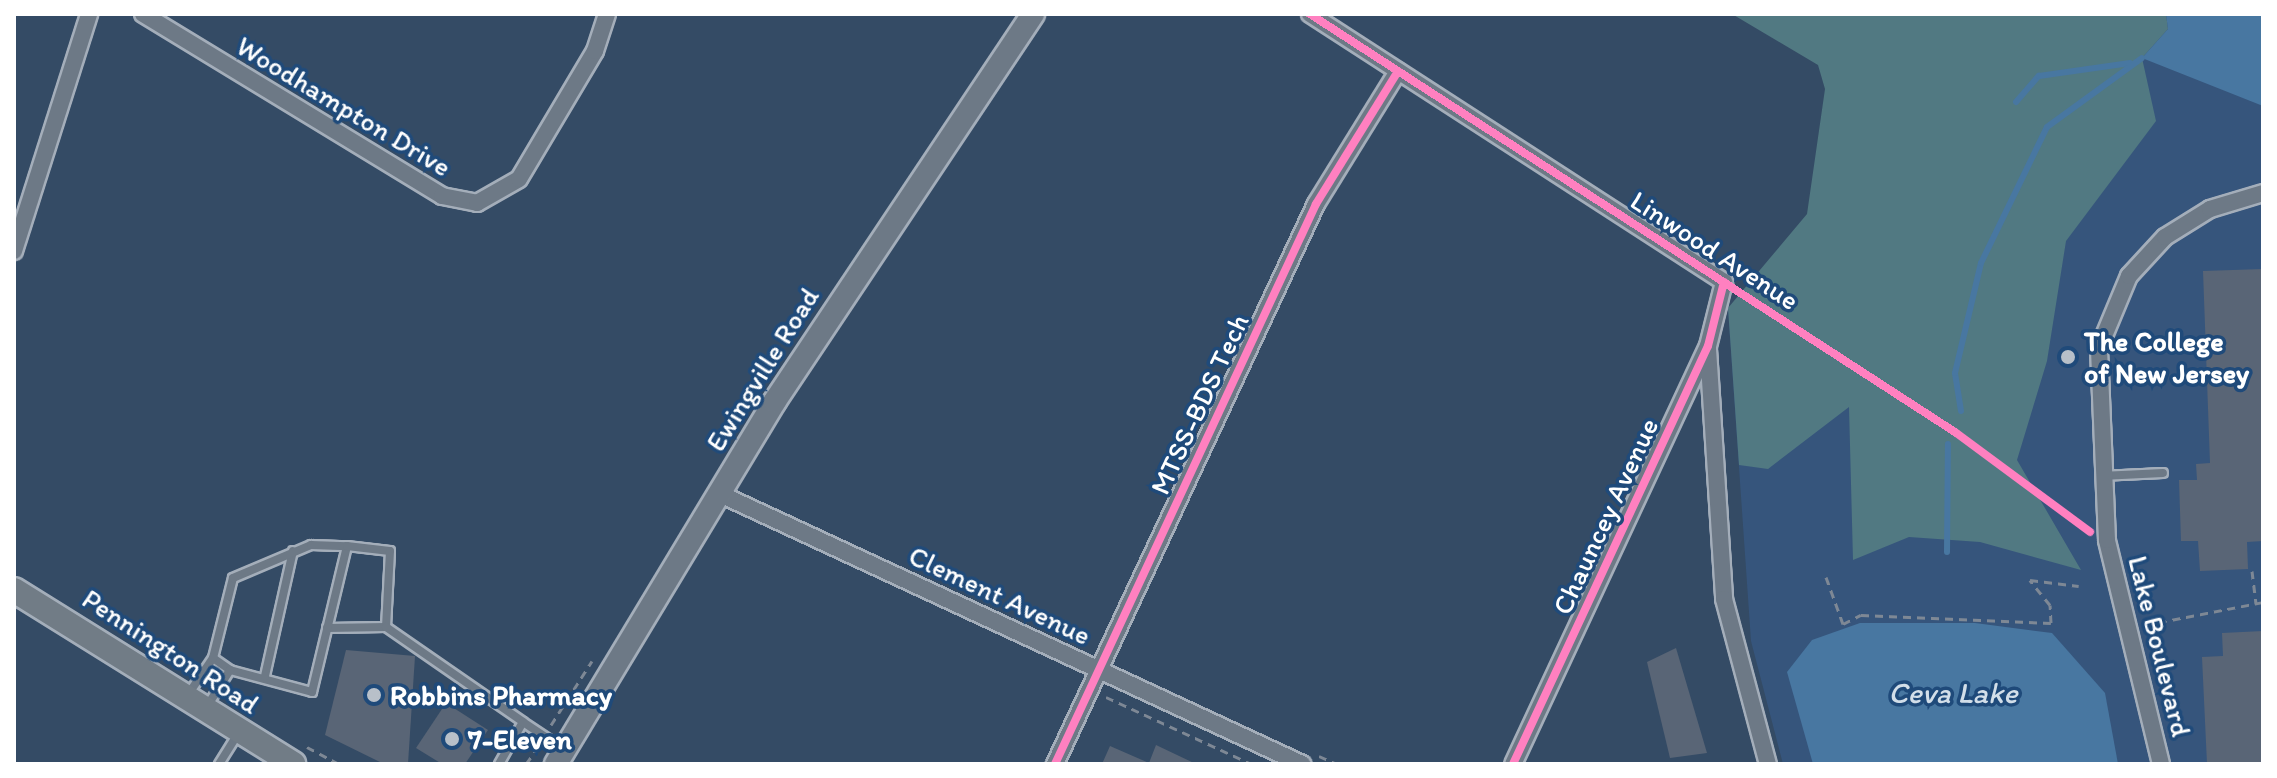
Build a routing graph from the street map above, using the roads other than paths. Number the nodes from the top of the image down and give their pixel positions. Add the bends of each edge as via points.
1 (89, 14) edge
2 (143, 14) edge
3 (607, 14) edge
4 (1033, 14) edge
5 (1310, 14) edge
6 (1398, 71) junction
7 (2263, 193) edge
8 (14, 251) edge
9 (1724, 282) joint
10 (1708, 346) junction
11 (2163, 473) dead end
12 (2100, 476) junction
13 (720, 494) junction
14 (347, 546) junction
15 (293, 551) junction
16 (14, 590) edge
17 (386, 627) junction
18 (327, 628) junction
19 (213, 658) junction
20 (230, 670) junction
21 (1099, 670) junction
22 (265, 676) junction
23 (196, 703) junction
24 (523, 722) junction
25 (239, 731) junction
26 (560, 757) edge
27 (219, 764) edge
28 (293, 764) edge
29 (499, 764) edge
30 (1055, 764) edge
31 (1302, 764) edge
32 (1513, 764) edge
33 (1768, 764) edge
34 (2161, 764) edge

1 - 8 street
2 - 3 street, Woodhampton Drive via 458,202 493,198 519,179 595,51
4 - 13 main road, Ewingville Road via 875,245
5 - 6 street, Linwood Avenue
6 - 9 street, Linwood Avenue
6 - 21 street, MTSS-BDS Tech via 1316,204
7 - 12 street, Lake Boulevard via 2210,209 2165,237 2115,300 2096,376
9 - 10 street, Chauncey Avenue
10 - 32 street, Chauncey Avenue
10 - 33 street via 1724,599
11 - 12 lane
12 - 34 street, Lake Boulevard via 2107,540
13 - 21 street, Clement Avenue
13 - 26 main road, Ewingville Road
14 - 15 lane
14 - 17 lane via 390,551
14 - 18 lane
15 - 19 lane via 233,578
15 - 22 lane
16 - 23 main road, Pennington Road
17 - 18 lane
17 - 24 lane
18 - 22 lane via 312,692
19 - 20 lane
19 - 23 lane
20 - 22 lane
20 - 23 lane
21 - 30 street, MTSS-BDS Tech
21 - 31 street, Clement Avenue
23 - 25 main road, Pennington Road
24 - 26 lane
24 - 29 lane
25 - 27 lane
25 - 28 main road, Pennington Road

